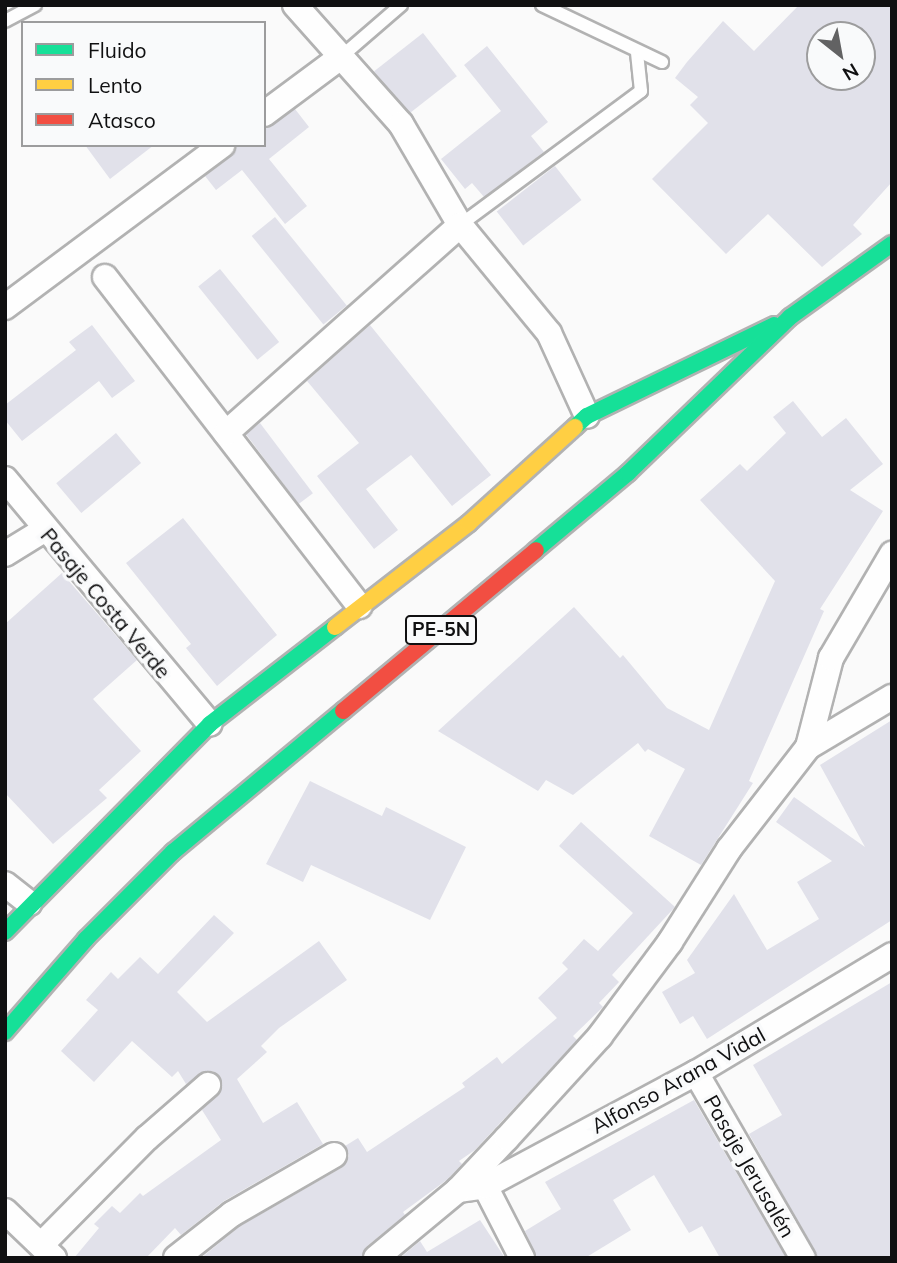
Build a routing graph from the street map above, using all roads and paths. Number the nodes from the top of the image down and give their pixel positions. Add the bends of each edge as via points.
1 (35, 5) edge
2 (295, 5) edge
3 (401, 5) edge
4 (542, 5) edge
5 (5, 21) edge
6 (638, 54) junction
7 (342, 56) junction
8 (662, 62) dead end
9 (266, 113) edge
10 (219, 147) edge
11 (460, 225) junction
12 (892, 244) edge
13 (105, 277) dead end
14 (5, 307) edge
15 (790, 317) junction
16 (587, 416) junction
17 (226, 433) junction
18 (5, 479) edge
19 (44, 530) junction
20 (5, 554) edge
21 (892, 554) edge
22 (359, 606) junction
23 (892, 697) edge
24 (210, 724) junction
25 (808, 747) junction
26 (5, 884) edge
27 (30, 903) junction
28 (5, 932) edge
29 (892, 955) edge
30 (5, 1032) edge
31 (696, 1073) junction
32 (208, 1085) dead end
33 (334, 1155) dead end
34 (485, 1186) junction
35 (458, 1190) junction
36 (5, 1211) edge
37 (47, 1251) edge
38 (176, 1258) edge
39 (376, 1258) edge
40 (522, 1258) edge
41 (803, 1258) edge

1 - 5 lane
2 - 7 street
3 - 7 lane
4 - 6 lane
6 - 8 lane
6 - 11 lane via 641,91
7 - 9 street
7 - 11 street via 401,124
10 - 14 street
11 - 16 street via 549,333
11 - 17 street
12 - 15 main road, PE-5N
13 - 17 street
15 - 16 main road
15 - 30 main road, PE-5N via 628,473 173,852 86,939
16 - 22 main road via 469,523
17 - 22 street
18 - 19 street, Pasaje Costa Verde
19 - 20 street
19 - 24 street, Pasaje Costa Verde
21 - 25 street via 831,658
22 - 24 main road
23 - 25 street
24 - 27 main road
25 - 35 street via 729,849 670,942 600,1036
26 - 27 street
27 - 28 main road
29 - 31 street, Alfonso Arana Vidal
31 - 34 street, Alfonso Arana Vidal
31 - 41 street, Pasaje Jerusalén
32 - 37 street via 147,1138
33 - 38 street via 232,1214
34 - 35 street, Alfonso Arana Vidal
34 - 40 street
35 - 39 street
36 - 37 street

